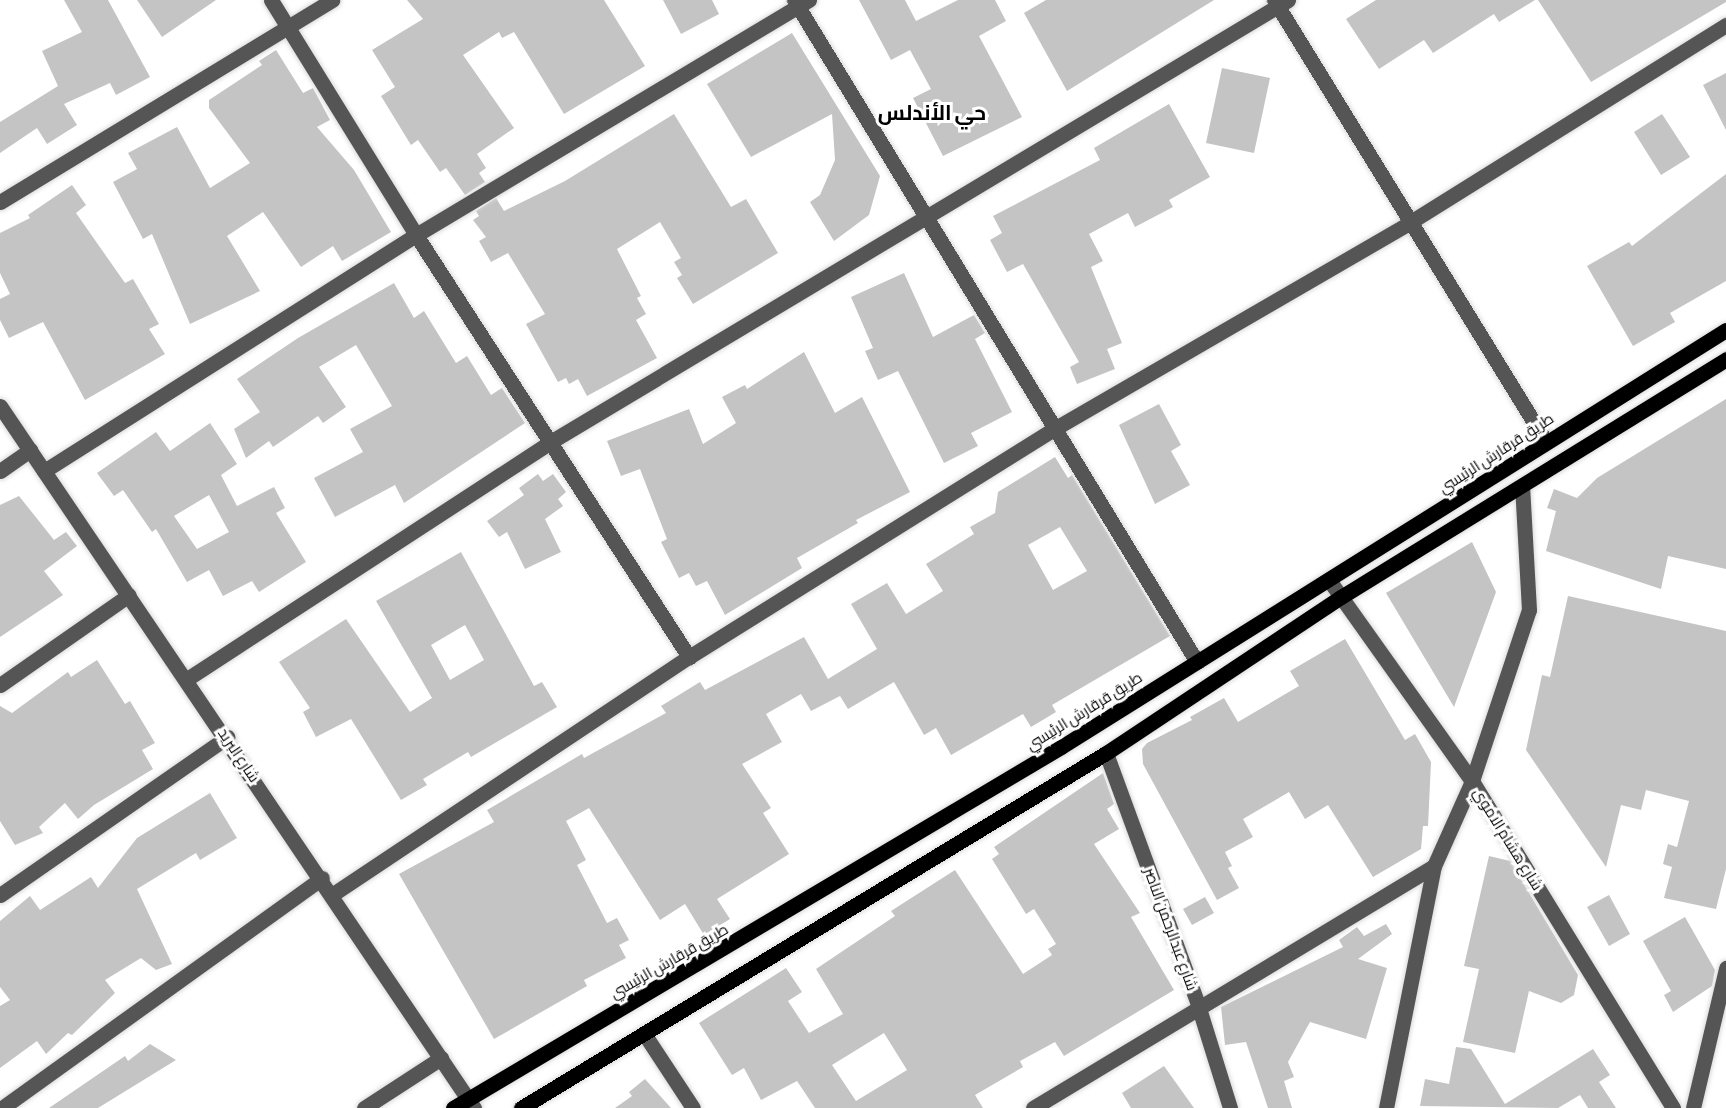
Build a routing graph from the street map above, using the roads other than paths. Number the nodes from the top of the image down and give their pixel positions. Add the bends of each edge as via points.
1 (271, 0) edge
2 (332, 0) edge
3 (800, 2) edge
4 (1280, 2) edge
5 (1726, 25) edge
6 (288, 27) junction
7 (0, 202) edge
8 (926, 218) junction
9 (1408, 224) junction
10 (417, 235) junction
11 (1726, 330) edge
12 (1726, 359) edge
13 (0, 406) edge
14 (1054, 429) junction
15 (552, 441) junction
16 (1545, 442) junction
17 (30, 450) junction
18 (0, 471) edge
19 (44, 471) junction
20 (1522, 486) junction
21 (1329, 579) junction
22 (129, 595) junction
23 (1341, 597) junction
24 (689, 657) junction
25 (1197, 662) junction
26 (187, 680) junction
27 (0, 685) edge
28 (227, 737) junction
29 (1106, 753) junction
30 (1472, 781) junction
31 (1434, 867) junction
32 (322, 878) junction
33 (333, 894) junction
34 (0, 895) edge
35 (1726, 968) edge
36 (1198, 1005) junction
37 (645, 1035) junction
38 (441, 1058) junction
39 (471, 1103) edge
40 (2, 1108) edge
41 (364, 1108) edge
42 (453, 1108) edge
43 (521, 1108) edge
44 (693, 1108) edge
45 (1033, 1108) edge
46 (1230, 1108) edge
47 (1386, 1108) edge
48 (1673, 1108) edge
49 (1693, 1108) edge

1 - 6 street
2 - 6 street
3 - 8 street
3 - 10 street
4 - 8 street
4 - 9 street
5 - 9 street
6 - 7 street
6 - 10 street
8 - 14 street
8 - 15 street
9 - 14 street
9 - 16 street
10 - 15 street
10 - 19 street
11 - 16 main road, طريق قرقارش الرئيسي
12 - 20 main road
13 - 17 street, شارع البريد
14 - 24 street
14 - 25 street
15 - 24 street
15 - 26 street
16 - 21 main road, طريق قرقارش الرئيسي
17 - 18 street
17 - 19 street, شارع البريد
19 - 22 street, شارع البريد
20 - 23 main road
20 - 30 street via 1529,610
21 - 23 street, شارع هشام الاموي
21 - 25 main road, طريق قرقارش الرئيسي
22 - 26 street, شارع البريد
22 - 27 street
23 - 29 main road
23 - 30 street, شارع هشام الاموي
24 - 33 street
25 - 39 main road, طريق قرقارش الرئيسي
26 - 28 street, شارع البريد
28 - 32 street, شارع البريد
28 - 34 street
29 - 36 street, شارع عبدالرحمن الناصر
29 - 37 main road
30 - 31 street
30 - 48 street, شارع هشام الاموي
31 - 36 street
31 - 47 street
32 - 33 street, شارع البريد
32 - 40 street
33 - 38 street, شارع البريد
35 - 49 street
36 - 45 street
36 - 46 street, شارع عبدالرحمن الناصر
37 - 43 main road
37 - 44 street
38 - 39 street, شارع البريد
38 - 41 street
39 - 42 main road, طريق قرقارش الرئيسي

